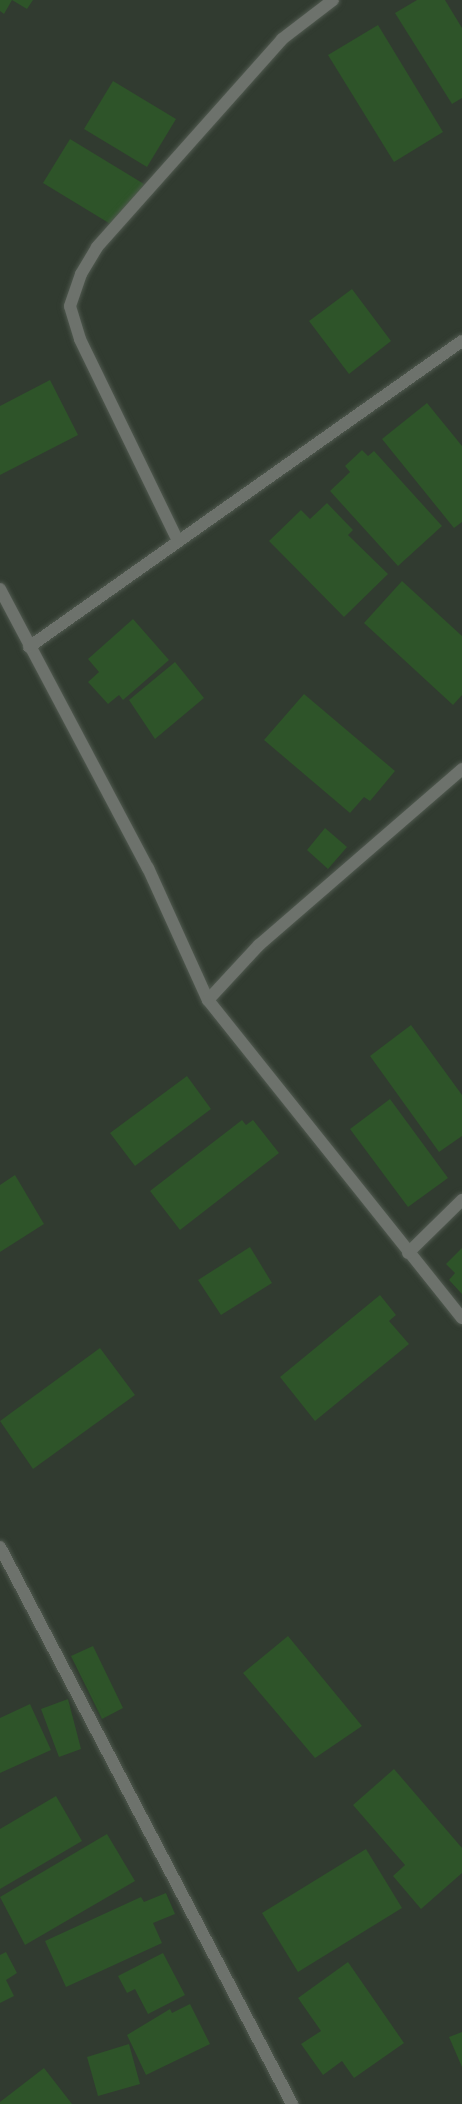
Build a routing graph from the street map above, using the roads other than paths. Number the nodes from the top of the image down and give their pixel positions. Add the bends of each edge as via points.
1 (333, 0) edge
2 (462, 341) edge
3 (177, 539) junction
4 (0, 589) edge
5 (29, 647) junction
6 (462, 770) edge
7 (208, 1000) junction
8 (462, 1200) edge
9 (408, 1253) junction
10 (462, 1318) edge
11 (0, 1547) edge
12 (292, 2104) edge

1 - 3 street via 282,39 97,248 81,274 70,306 80,339
2 - 3 street
3 - 5 street
4 - 5 street
5 - 7 street via 148,868
6 - 7 street via 259,945
7 - 9 street
8 - 9 street
9 - 10 street
11 - 12 street

